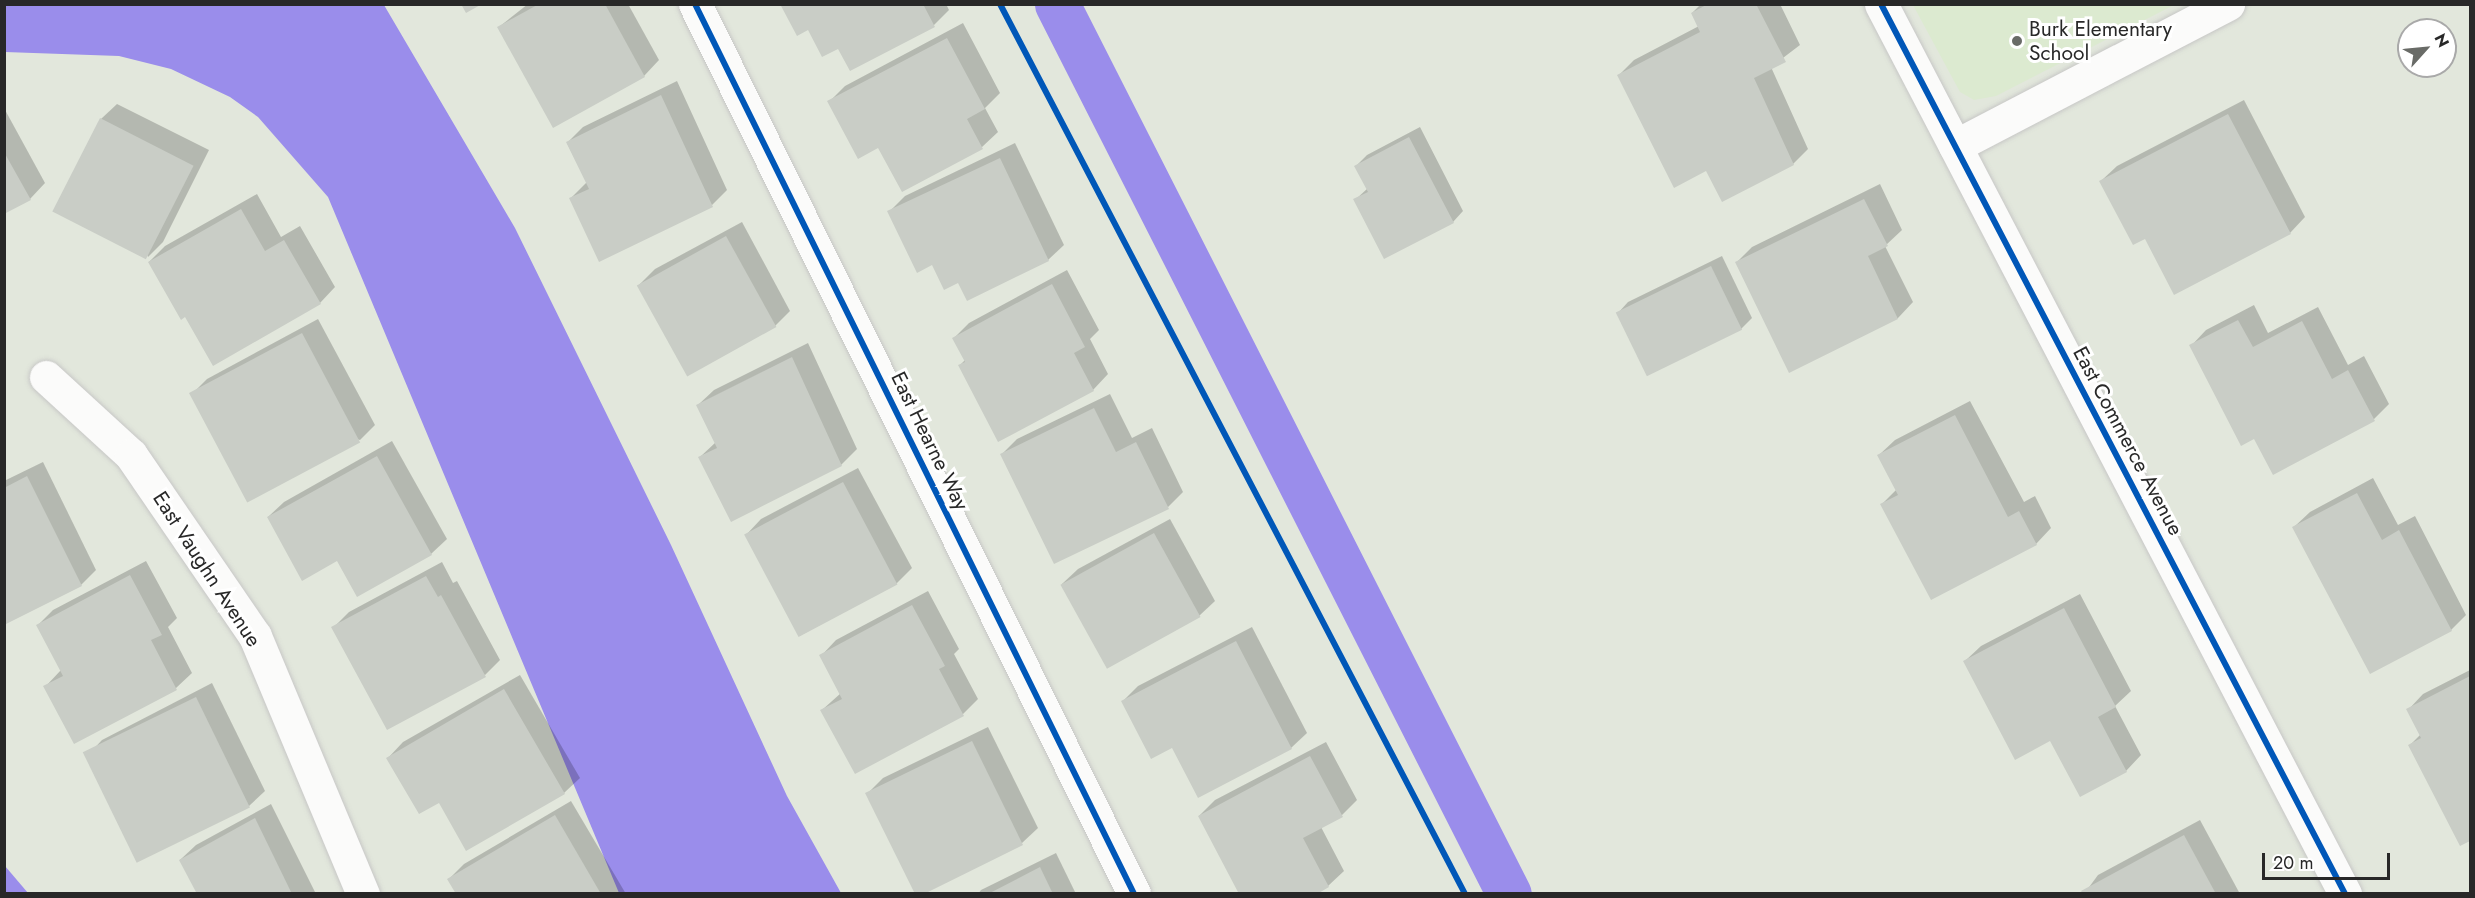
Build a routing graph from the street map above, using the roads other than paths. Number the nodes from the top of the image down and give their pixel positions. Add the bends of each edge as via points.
1 (695, 4) edge
2 (1881, 4) edge
3 (2228, 4) edge
4 (1955, 146) junction
5 (46, 377) dead end
6 (363, 894) edge
7 (1134, 894) edge
8 (2345, 894) edge

1 - 7 street, East Hearne Way
2 - 4 street, East Commerce Avenue
3 - 4 street
4 - 8 street, East Commerce Avenue
5 - 6 street, East Vaughn Avenue via 131,455 255,636

